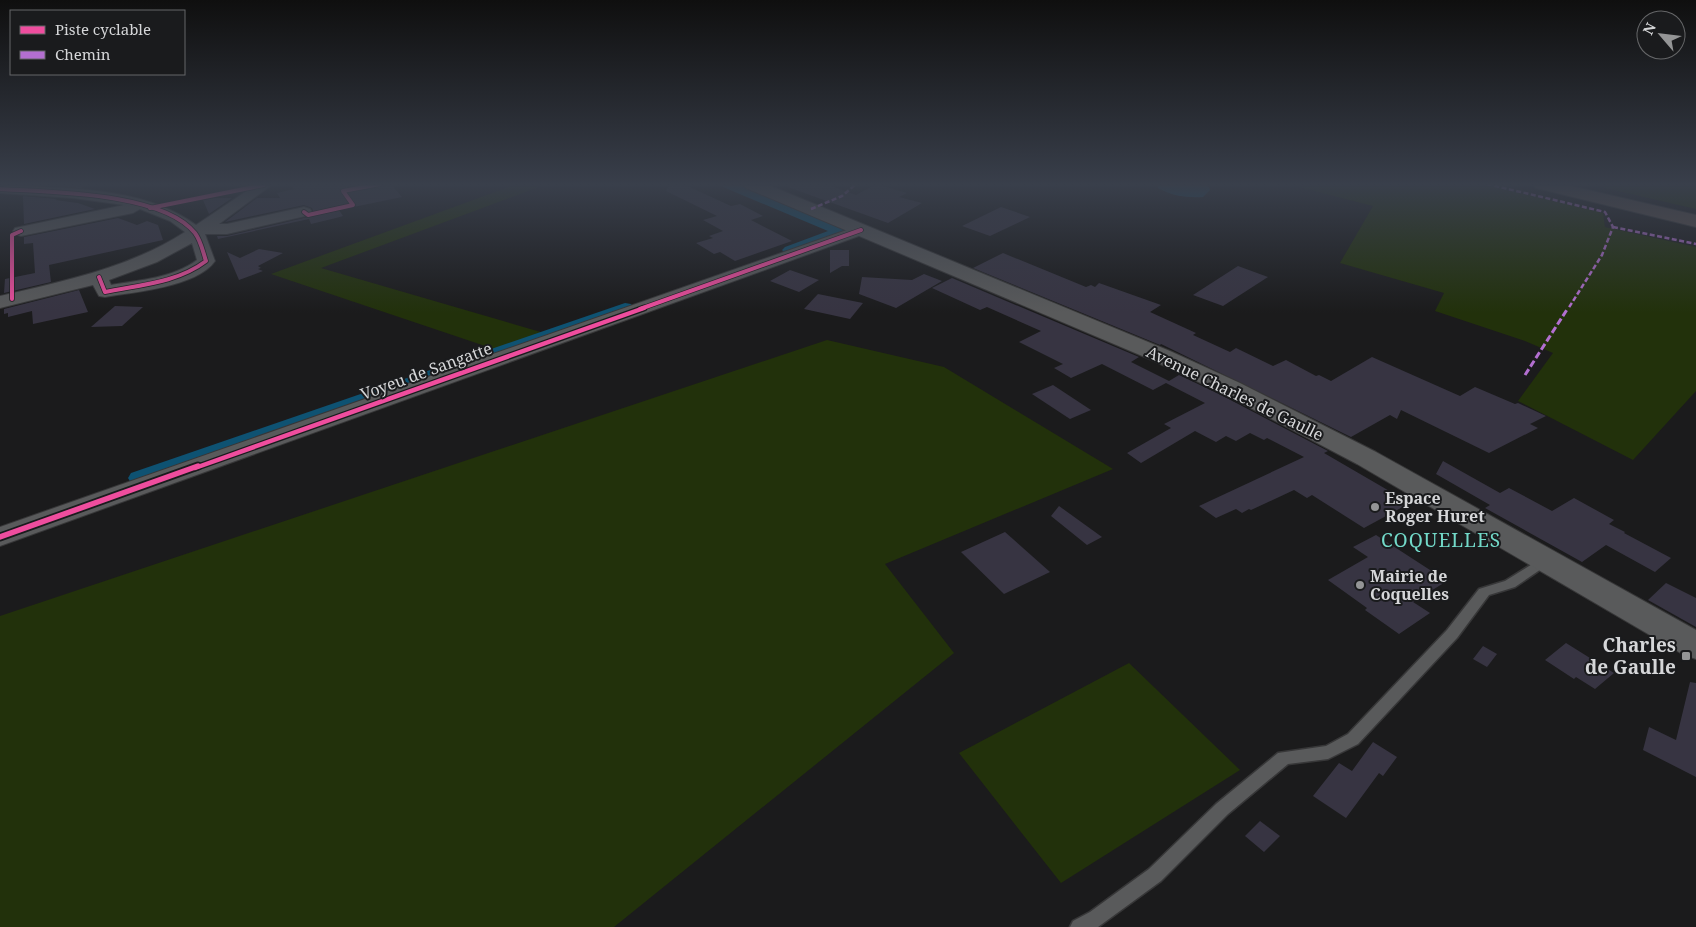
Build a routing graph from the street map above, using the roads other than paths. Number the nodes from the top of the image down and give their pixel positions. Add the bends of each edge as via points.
1 (39, 227) edge
2 (192, 227) edge
3 (204, 227) edge
4 (237, 227) edge
5 (855, 227) edge
6 (861, 230) junction
7 (21, 231) dead end
8 (199, 231) junction
9 (99, 277) junction
10 (0, 302) edge
11 (0, 537) edge
12 (1545, 560) junction
13 (1696, 646) edge
14 (1079, 927) edge

1 - 7 street
2 - 8 street
3 - 8 street
4 - 8 street
5 - 6 main road, Avenue Charles de Gaulle
6 - 11 street, Voyeu de Sangatte
6 - 12 main road, Avenue Charles de Gaulle via 1225,385 1354,451
8 - 9 street via 154,257
8 - 9 street via 206,261 196,268 170,278 105,292
9 - 10 street
12 - 13 main road, Avenue Charles de Gaulle
12 - 14 lane via 1510,584 1484,592 1452,634 1353,739 1328,752 1284,758 1222,809 1155,875

